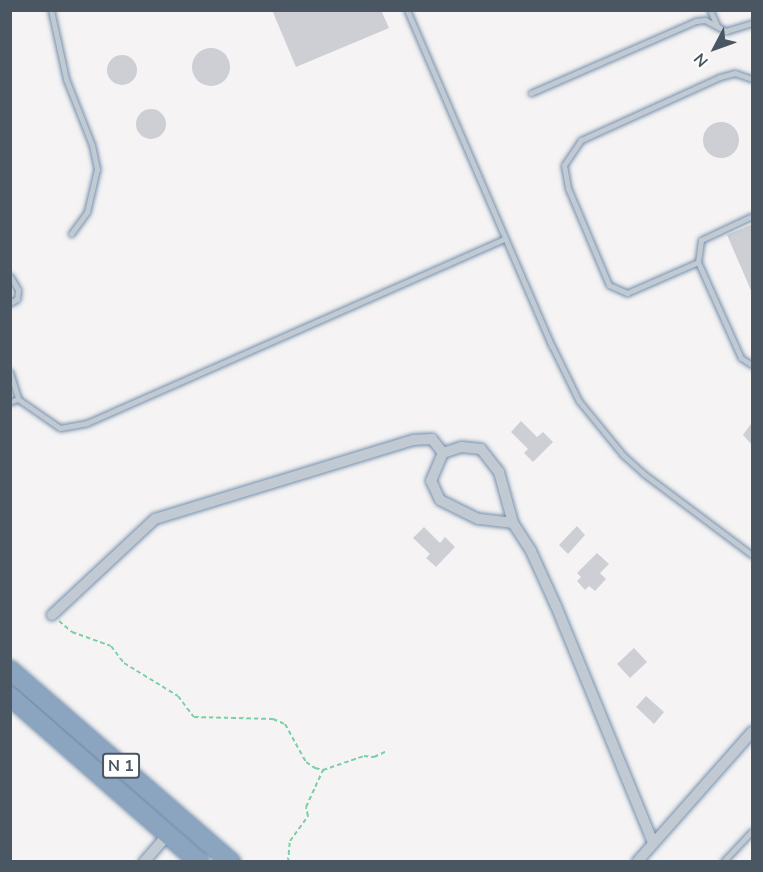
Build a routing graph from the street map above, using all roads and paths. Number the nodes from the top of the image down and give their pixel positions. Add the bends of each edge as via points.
1 (51, 10) edge
2 (407, 10) edge
3 (710, 10) edge
4 (753, 23) edge
5 (718, 28) junction
6 (753, 79) edge
7 (531, 93) dead end
8 (753, 216) edge
9 (71, 234) dead end
10 (505, 239) junction
11 (698, 262) junction
12 (10, 276) edge
13 (10, 303) edge
14 (753, 365) edge
15 (10, 372) edge
16 (18, 399) junction
17 (10, 402) edge
18 (443, 453) junction
19 (513, 523) junction
20 (753, 555) edge
21 (52, 615) joint
22 (10, 670) edge
23 (10, 696) edge
24 (753, 732) edge
25 (387, 751) dead end
26 (323, 770) junction
27 (753, 831) edge
28 (168, 834) junction
29 (653, 843) junction
30 (144, 861) edge
31 (199, 861) edge
32 (231, 861) edge
33 (288, 861) edge
34 (638, 861) edge
35 (723, 861) edge

1 - 9 lane via 66,79 92,145 97,169 87,212
2 - 10 lane
3 - 5 lane
4 - 5 lane via 736,31
5 - 7 lane via 705,20 696,21
6 - 11 lane via 735,74 720,78 581,140 567,155 564,165 568,188 609,285 627,293
8 - 11 lane via 701,240
10 - 16 lane via 87,423 60,428
10 - 20 lane via 556,356 579,401 597,425 644,474
11 - 14 lane via 741,358
12 - 13 lane via 18,290 17,299
15 - 16 lane
16 - 17 lane
18 - 19 street via 473,447 488,453 499,472
18 - 19 street via 431,481 440,500 478,519
18 - 21 street via 432,439 413,440 155,519
19 - 29 street via 531,551 560,617
21 - 26 path via 72,632 111,646 117,657 178,696 194,717 273,719 285,724 306,762
22 - 32 highway, N 1
23 - 28 highway, N 1
24 - 29 street
25 - 26 path
26 - 33 path via 306,807 308,816 290,841
27 - 35 lane
28 - 30 street
28 - 31 highway, N 1
29 - 34 street

